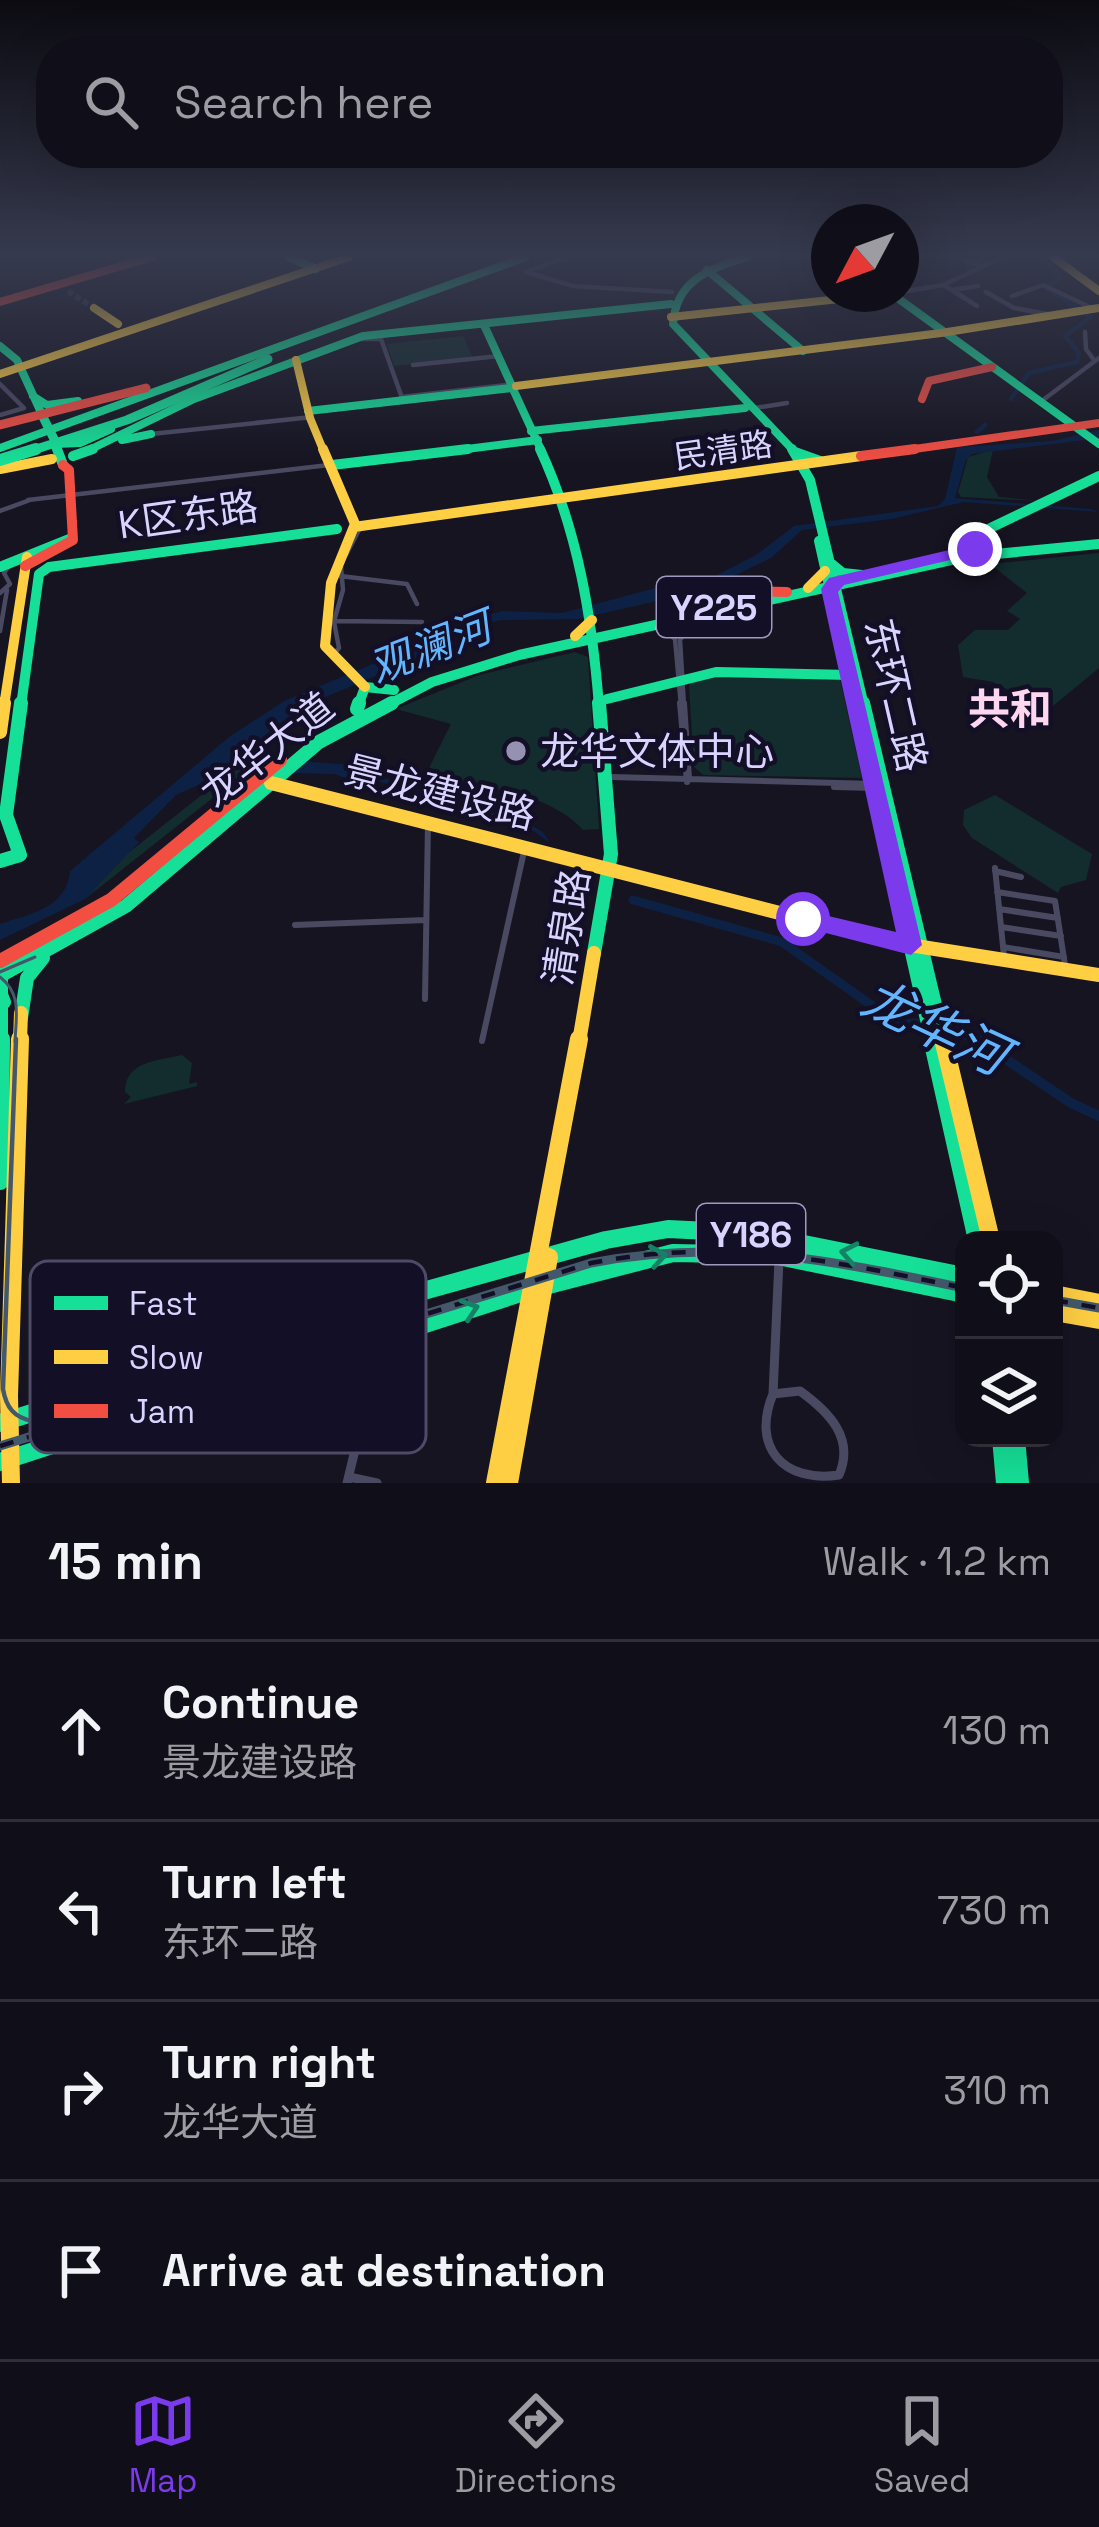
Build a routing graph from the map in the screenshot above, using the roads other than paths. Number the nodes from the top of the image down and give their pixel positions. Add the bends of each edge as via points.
1 (128, 326) edge
2 (139, 326) edge
3 (327, 326) edge
4 (458, 326) edge
5 (485, 326) edge
6 (670, 326) edge
7 (774, 326) edge
8 (934, 326) edge
9 (988, 326) edge
10 (993, 326) edge
11 (116, 328) joint
12 (314, 331) junction
13 (1085, 332) dead end
14 (943, 334) junction
15 (353, 339) junction
16 (0, 348) edge
17 (805, 352) junction
18 (273, 353) junction
19 (499, 356) junction
20 (297, 359) junction
21 (1096, 359) edge
22 (705, 364) junction
23 (18, 365) junction
24 (413, 365) dead end
25 (992, 367) junction
26 (0, 372) edge
27 (181, 375) junction
28 (0, 384) edge
29 (513, 388) junction
30 (1026, 391) junction
31 (33, 396) junction
32 (402, 398) junction
33 (922, 399) dead end
34 (787, 403) dead end
35 (63, 404) junction
36 (748, 408) junction
37 (310, 413) junction
38 (0, 416) edge
39 (43, 416) junction
40 (0, 425) edge
41 (1083, 430) edge
42 (151, 434) joint
43 (535, 435) junction
44 (119, 439) junction
45 (0, 446) edge
46 (62, 452) junction
47 (0, 460) edge
48 (331, 465) junction
49 (801, 465) junction
50 (0, 469) edge
51 (1099, 476) edge
52 (70, 494) junction
53 (565, 499) junction
54 (0, 511) edge
55 (357, 525) junction
56 (337, 529) dead end
57 (1099, 542) edge
58 (975, 549) junction
59 (16, 563) edge
60 (340, 576) junction
61 (858, 579) junction
62 (832, 585) junction
63 (3, 591) edge
64 (807, 591) junction
65 (783, 596) junction
66 (417, 604) dead end
67 (334, 621) junction
68 (686, 621) junction
69 (422, 622) dead end
70 (653, 628) junction
71 (619, 631) junction
72 (5, 636) edge
73 (597, 636) junction
74 (573, 640) junction
75 (336, 661) junction
76 (849, 674) junction
77 (681, 680) junction
78 (365, 688) junction
79 (394, 691) junction
80 (607, 699) junction
81 (357, 709) junction
82 (0, 732) edge
83 (300, 750) junction
84 (267, 777) junction
85 (611, 779) junction
86 (687, 780) junction
87 (878, 786) junction
88 (428, 823) junction
89 (526, 846) junction
90 (3, 861) edge
91 (614, 868) junction
92 (0, 876) edge
93 (1021, 878) dead end
94 (997, 892) junction
95 (999, 909) junction
96 (1058, 918) junction
97 (426, 920) junction
98 (912, 921) junction
99 (295, 925) dead end
100 (1001, 927) junction
101 (886, 934) junction
102 (1060, 936) junction
103 (916, 944) junction
104 (56, 947) junction
105 (946, 949) junction
106 (1004, 951) junction
107 (1064, 961) junction
108 (927, 970) junction
109 (1099, 972) edge
110 (5, 974) edge
111 (425, 999) dead end
112 (930, 1006) junction
113 (20, 1018) junction
114 (482, 1041) dead end
115 (0, 1181) edge
116 (978, 1231) edge
117 (779, 1256) junction
118 (543, 1257) junction
119 (955, 1271) edge
120 (539, 1287) junction
121 (426, 1290) edge
122 (955, 1292) edge
123 (1063, 1296) edge
124 (1099, 1303) edge
125 (1063, 1314) edge
126 (1099, 1320) edge
127 (426, 1323) edge
128 (772, 1394) junction
129 (4, 1422) edge
130 (1002, 1447) edge
131 (1017, 1447) edge
132 (6, 1461) edge
133 (348, 1480) edge
134 (11, 1483) edge
135 (377, 1483) edge
136 (495, 1483) edge
137 (509, 1483) edge
138 (1005, 1483) edge
139 (1020, 1483) edge

1 - 11 main road
2 - 23 main road
3 - 12 main road
4 - 15 main road
5 - 19 main road, 清泉路
6 - 22 main road
7 - 17 main road
8 - 14 main road
9 - 14 main road
10 - 14 main road
11 - 23 main road
12 - 18 main road
12 - 27 main road
12 - 45 main road
13 - 21 street
14 - 17 main road
14 - 25 main road
14 - 30 main road
15 - 20 main road
15 - 32 street via 381,339
16 - 23 main road
17 - 22 main road
18 - 45 main road
18 - 46 main road via 175,388 150,413
18 - 47 main road, bridge via 114,425
19 - 24 street
19 - 29 main road, 清泉路
20 - 37 main road
20 - 44 main road
21 - 30 street via 1061,394
22 - 29 main road
22 - 36 main road
23 - 26 main road
23 - 31 main road
25 - 30 main road
25 - 33 main road via 929,380
27 - 35 main road
27 - 40 main road, bridge
28 - 38 street via 24,408
29 - 32 main road
29 - 37 main road
29 - 37 street
29 - 43 main road, 清泉路
30 - 41 main road
30 - 41 main road
31 - 35 main road
31 - 39 main road
32 - 32 street via 453,391 506,385
32 - 37 main road
34 - 36 street
35 - 39 main road
36 - 43 main road
36 - 49 main road
37 - 42 street
37 - 48 main road
39 - 46 main road, bridge
41 - 49 main road, 民清路
42 - 44 main road
43 - 48 main road
43 - 53 main road, 清泉路
44 - 46 main road
46 - 50 main road
46 - 52 main road
48 - 52 street
48 - 55 main road
49 - 53 main road, 民清路
49 - 62 main road, 东环二路
51 - 58 main road via 980,533
52 - 54 street
52 - 59 main road via 64,550
53 - 55 main road, 民清路
53 - 73 main road, 清泉路
55 - 60 street
55 - 75 main road via 333,561 326,600 325,646
56 - 90 main road, K区东路 via 39,574 6,815 20,855
57 - 58 main road
57 - 61 main road
58 - 61 main road
59 - 63 street via 4,573 10,581
59 - 72 main road
60 - 66 street via 407,584
60 - 67 street
61 - 62 main road
62 - 64 main road
62 - 64 main road via 821,597
62 - 76 main road, 东环二路
62 - 87 main road, 东环二路
63 - 72 street
64 - 65 main road, 龙华大道 / Y225
65 - 68 main road, 龙华大道 / Y225
65 - 70 main road, 龙华大道 / Y225
67 - 69 street
67 - 75 street
68 - 70 main road
68 - 71 main road, 龙华大道 / Y225
68 - 77 street
70 - 71 main road, 龙华大道 / Y225
70 - 77 street via 675,639
71 - 73 main road, 龙华大道 / Y225
72 - 82 main road
73 - 74 main road, 龙华大道
73 - 80 main road, 清泉路
73 - 91 main road, 清泉路
74 - 79 main road, 龙华大道 via 478,658
74 - 83 main road, 龙华大道 via 432,682
75 - 78 main road
76 - 77 main road via 729,672
76 - 87 main road, 东环二路
77 - 80 main road via 647,695
77 - 86 street
78 - 79 main road
78 - 81 main road
79 - 81 main road, 龙华大道
80 - 85 main road, 清泉路
81 - 83 main road, 龙华大道
83 - 84 main road, 龙华大道
84 - 88 main road, 景龙建设路
84 - 89 main road, 景龙建设路
84 - 104 main road, 龙华大道 via 125,906
84 - 110 main road, 龙华大道
85 - 86 street
85 - 91 main road, 清泉路
86 - 87 street
87 - 98 main road, 东环二路
88 - 89 main road, 景龙建设路
88 - 97 street
89 - 91 main road, 景龙建设路
89 - 114 street
90 - 92 main road
91 - 101 main road, 景龙建设路
91 - 103 main road, 景龙建设路
91 - 118 main road, 清泉路
93 - 94 street via 995,870
94 - 95 street
94 - 96 street via 1055,901
95 - 96 street
95 - 100 street
96 - 102 street
97 - 99 street
97 - 111 street
98 - 101 main road
98 - 103 main road, 东环二路
98 - 105 main road
100 - 102 street
100 - 106 street
101 - 103 main road, 景龙建设路
102 - 107 street
103 - 105 main road, 景龙建设路
103 - 108 main road, 东环二路
103 - 112 main road, 东环二路
104 - 110 main road, 龙华大道
104 - 113 main road via 29,974
105 - 106 main road, 景龙建设路
105 - 108 main road
105 - 109 main road, 景龙建设路
106 - 107 main road, 景龙建设路
107 - 109 main road, 景龙建设路
108 - 112 main road, 东环二路
110 - 113 main road
110 - 115 main road
112 - 116 main road
113 - 129 main road
120 -> 117 main road, Y186 via 673,1252
117 - 122 main road, Y186
117 - 128 street
119 -> 118 main road, Y186 via 701,1228
118 - 120 main road, 清泉路
118 - 121 main road, Y186
127 -> 120 main road, Y186
120 - 136 main road, 清泉路
120 - 137 main road, 清泉路
123 - 124 main road
125 - 126 main road
128 - 128 street via 800,1391 831,1417 846,1449 839,1475 816,1483 778,1459 763,1433
129 - 132 main road
130 - 138 main road
131 - 139 main road
132 - 134 main road
133 - 135 street

